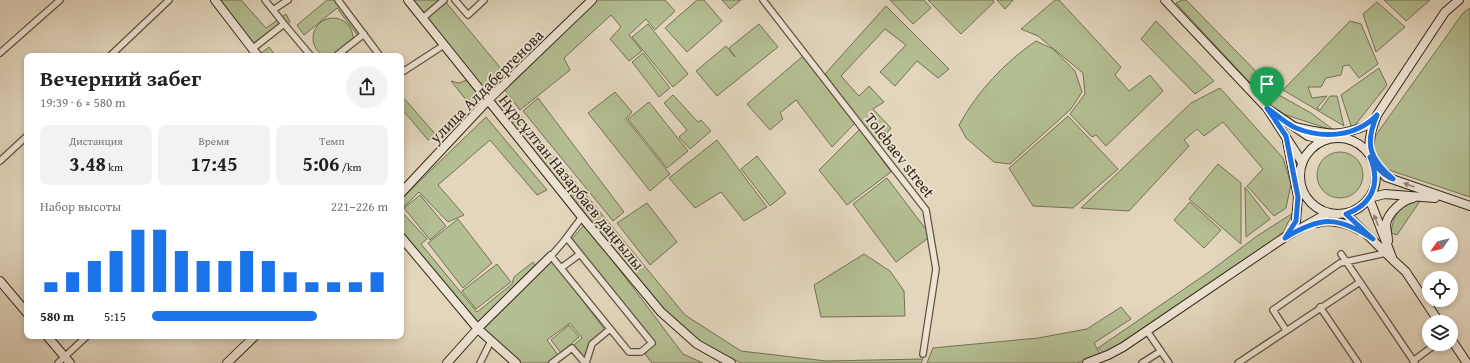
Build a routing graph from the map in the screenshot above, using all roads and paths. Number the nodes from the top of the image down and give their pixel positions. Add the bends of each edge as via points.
1 (60, 0) edge
2 (169, 0) edge
3 (215, 0) edge
4 (265, 0) edge
5 (288, 0) edge
6 (338, 0) edge
7 (408, 0) edge
8 (444, 0) edge
9 (454, 0) edge
10 (484, 0) edge
11 (592, 0) edge
12 (763, 0) edge
13 (1165, 0) edge
14 (1459, 0) edge
15 (273, 10) junction
16 (423, 18) junction
17 (284, 24) junction
18 (364, 34) junction
19 (444, 45) junction
20 (252, 49) junction
21 (0, 53) edge
22 (113, 53) edge
23 (255, 53) edge
24 (308, 53) edge
25 (340, 53) edge
26 (378, 53) edge
27 (404, 71) edge
28 (488, 100) junction
29 (1267, 108) junction
30 (1369, 127) junction
31 (1295, 128) junction
32 (1286, 136) junction
33 (24, 139) edge
34 (1325, 140) junction
35 (1353, 141) junction
36 (1370, 157) junction
37 (0, 162) edge
38 (1302, 162) junction
39 (1393, 179) junction
40 (404, 190) edge
41 (1422, 197) junction
42 (1306, 198) junction
43 (1369, 198) junction
44 (1446, 199) junction
45 (1470, 206) edge
46 (1328, 214) junction
47 (1346, 214) junction
48 (582, 217) junction
49 (1298, 225) junction
50 (567, 238) junction
51 (1373, 239) junction
52 (404, 241) edge
53 (580, 254) junction
54 (1341, 254) dead end
55 (1390, 255) junction
56 (551, 256) junction
57 (1346, 262) junction
58 (561, 268) junction
59 (0, 280) edge
60 (1360, 282) junction
61 (1320, 307) junction
62 (24, 309) edge
63 (1434, 315) edge
64 (478, 329) junction
65 (610, 329) junction
66 (1286, 330) junction
67 (1147, 331) junction
68 (48, 339) edge
69 (84, 339) edge
70 (252, 339) edge
71 (491, 340) junction
72 (1458, 350) edge
73 (1161, 351) junction
74 (1427, 351) edge
75 (923, 354) dead end
76 (64, 361) edge
77 (1414, 362) edge
78 (227, 363) edge
79 (447, 363) edge
80 (480, 363) edge
81 (516, 363) edge
82 (552, 363) edge
83 (585, 363) edge
84 (731, 363) edge
85 (1088, 363) edge
86 (1142, 363) edge
87 (1169, 363) edge
88 (1238, 363) edge
89 (1358, 363) edge
90 (1467, 363) edge

1 - 21 street
2 - 22 street
3 - 20 main road
4 - 15 street
5 - 15 street
6 - 18 street
7 - 16 main road, Нұрсұлтан Назарбаев даңғылы
8 - 16 street
9 - 10 street via 468,15
11 - 28 main road, улица Алдабергенова
12 - 75 street, Tolebaev street via 926,210 936,269
13 - 29 main road
14 - 30 main road via 1445,12
15 - 17 street
16 - 19 main road, Нұрсұлтан Назарбаев даңғылы
17 - 20 street
17 - 24 street
18 - 25 street
18 - 26 street
19 - 27 street
19 - 28 main road, Нұрсұлтан Назарбаев даңғылы
20 - 23 main road
28 - 40 main road, улица Алдабергенова
28 - 48 main road, Нұрсұлтан Назарбаев даңғылы
29 - 31 main road
29 - 32 main road
30 - 31 main road via 1337,134
30 - 35 main road
30 - 36 main road
30 - 39 main road via 1372,153 1378,166
31 - 34 main road via 1308,136
32 - 38 main road
32 - 49 main road via 1298,197
33 - 37 street
34 - 35 main road via 1334,138
34 - 38 main road via 1307,152
35 - 36 main road
36 - 39 main road via 1386,177
36 - 43 main road via 1375,167 1376,178
38 - 42 main road via 1299,174
44 -> 39 main road
41 - 43 main road via 1385,194
41 - 44 main road
41 - 55 main road via 1403,202 1389,217 1386,225
42 - 46 main road via 1316,208
42 - 49 main road
43 - 47 main road via 1355,211
55 -> 43 main road
44 - 45 main road
46 - 47 main road
46 - 49 main road
47 - 51 main road
48 - 50 street
48 - 84 main road, Нұрсұлтан Назарбаев даңғылы via 673,324 697,344
49 - 51 main road via 1324,221 1353,226
49 - 67 main road via 1285,238
50 - 53 street
50 - 56 street
51 - 55 main road
52 - 64 main road
53 - 58 street
53 - 65 street via 652,343 641,352 629,352
54 - 57 street
55 - 57 street
55 - 63 main road via 1406,272
56 - 58 street
56 - 64 main road
57 - 60 street
57 - 66 street via 1340,263 1273,310
58 - 65 street
59 - 62 main road
60 - 61 street
60 - 77 street
61 - 66 street
61 - 89 street
64 - 71 main road
64 - 79 main road
65 - 83 street via 592,344
66 - 88 street
67 - 73 street
67 - 85 main road via 1108,355
68 - 76 main road
69 - 76 street
70 - 78 main road
71 - 80 street
71 - 81 main road
72 - 90 main road
73 - 86 street
73 - 87 street
74 - 77 street
82 - 83 street via 572,348

